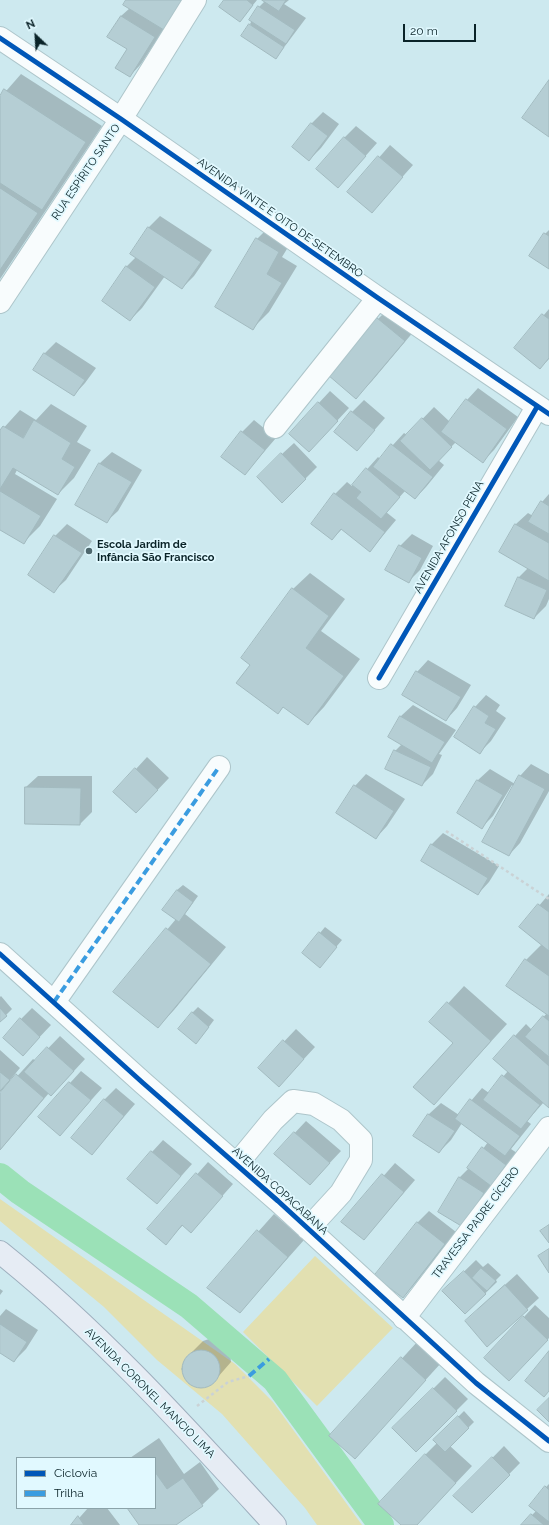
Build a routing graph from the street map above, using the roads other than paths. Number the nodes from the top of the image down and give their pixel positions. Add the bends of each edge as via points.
1 (195, 0) edge
2 (0, 38) edge
3 (121, 119) junction
4 (378, 298) junction
5 (0, 302) edge
6 (543, 411) edge
7 (275, 427) dead end
8 (379, 678) dead end
9 (219, 767) dead end
10 (0, 954) edge
11 (54, 1002) junction
12 (549, 1128) edge
13 (236, 1164) junction
14 (308, 1229) junction
15 (0, 1252) edge
16 (404, 1318) junction
17 (549, 1441) edge
18 (275, 1525) edge

1 - 3 street, RUA ESPÍRITO SANTO
2 - 3 street, AVENIDA VINTE E OITO DE SETEMBRO
3 - 4 street, AVENIDA VINTE E OITO DE SETEMBRO
3 - 5 street, RUA ESPÍRITO SANTO
4 - 6 street, AVENIDA VINTE E OITO DE SETEMBRO
4 - 7 street
6 - 8 street, AVENIDA AFONSO PENA
9 - 11 street
10 - 11 street, AVENIDA COPACABANA
11 - 13 street, AVENIDA COPACABANA via 143,1084
12 - 16 street, TRAVESSA PADRE CÍCERO
13 - 14 street, AVENIDA COPACABANA
13 - 14 street via 273,1120 293,1101 314,1104 342,1120 361,1140 362,1160 341,1193
14 - 16 street, AVENIDA COPACABANA
15 - 18 main road, AVENIDA CORONEL MANCIO LIMA via 124,1364
16 - 17 street, AVENIDA COPACABANA via 476,1383

